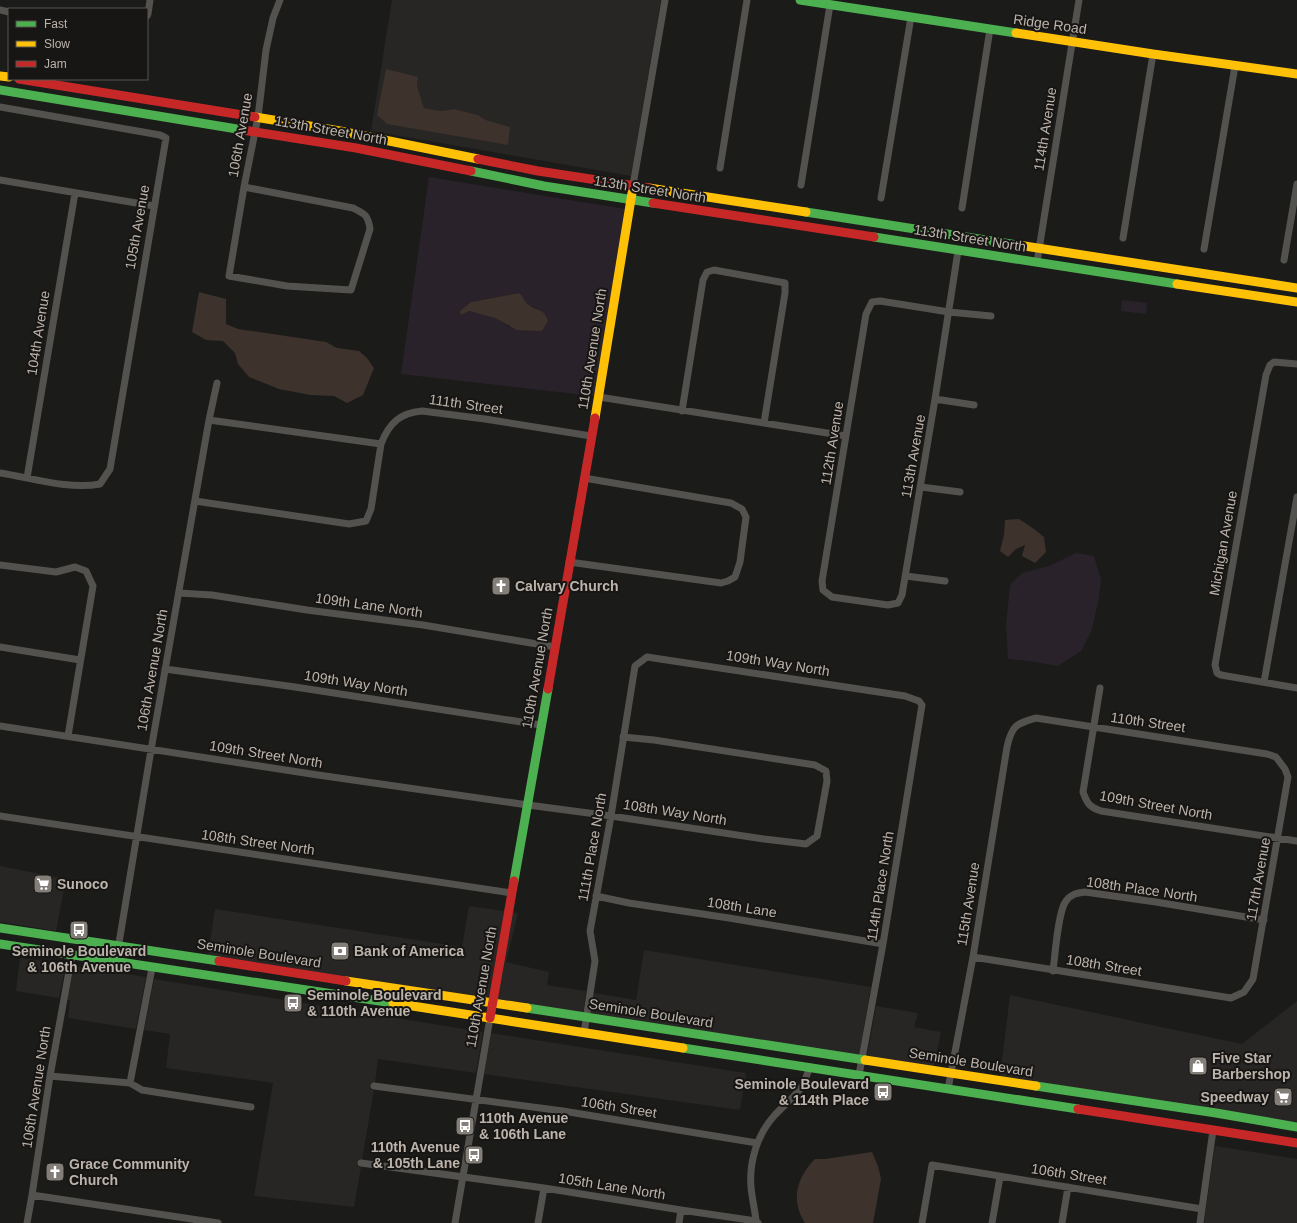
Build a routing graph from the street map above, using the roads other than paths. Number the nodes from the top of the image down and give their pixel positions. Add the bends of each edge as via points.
1 (150, 0) edge
2 (280, 0) edge
3 (665, 0) edge
4 (747, 0) edge
5 (800, 0) edge
6 (1079, 0) edge
7 (830, 5) junction
8 (148, 14) edge
9 (910, 17) junction
10 (990, 29) junction
11 (1072, 41) junction
12 (1153, 54) junction
13 (1235, 66) junction
14 (1297, 74) edge
15 (25, 80) edge
16 (0, 90) edge
17 (0, 107) edge
18 (258, 117) junction
19 (255, 131) junction
20 (720, 168) dead end
21 (0, 180) edge
22 (633, 184) junction
23 (1297, 184) edge
24 (801, 185) dead end
25 (244, 187) junction
26 (75, 193) junction
27 (882, 198) dead end
28 (631, 200) junction
29 (154, 206) junction
30 (962, 208) dead end
31 (1123, 238) dead end
32 (1039, 248) junction
33 (1204, 249) dead end
34 (958, 251) junction
35 (1284, 260) dead end
36 (1037, 262) junction
37 (1297, 288) edge
38 (1297, 302) edge
39 (949, 312) junction
40 (991, 316) dead end
41 (1297, 364) edge
42 (217, 383) dead end
43 (599, 397) junction
44 (936, 399) junction
45 (974, 405) dead end
46 (682, 411) junction
47 (209, 420) junction
48 (764, 423) junction
49 (591, 436) junction
50 (846, 436) junction
51 (382, 444) junction
52 (0, 473) edge
53 (27, 478) junction
54 (584, 478) junction
55 (921, 487) junction
56 (960, 492) dead end
57 (1297, 497) edge
58 (195, 501) junction
59 (569, 562) junction
60 (0, 565) edge
61 (906, 576) junction
62 (945, 581) dead end
63 (179, 593) junction
64 (898, 603) joint
65 (0, 647) edge
66 (555, 647) junction
67 (80, 660) junction
68 (634, 666) joint
69 (166, 669) junction
70 (1264, 682) junction
71 (1100, 688) dead end
72 (1297, 688) edge
73 (919, 701) joint
74 (542, 725) junction
75 (0, 726) edge
76 (1016, 726) joint
77 (1092, 727) junction
78 (68, 736) junction
79 (623, 737) junction
80 (151, 750) junction
81 (1276, 757) joint
82 (528, 805) junction
83 (0, 816) edge
84 (611, 816) junction
85 (136, 837) junction
86 (1278, 838) junction
87 (1297, 841) edge
88 (512, 893) junction
89 (596, 896) junction
90 (1264, 920) junction
91 (0, 928) edge
92 (0, 944) edge
93 (883, 944) junction
94 (119, 946) junction
95 (72, 955) junction
96 (972, 958) junction
97 (116, 961) junction
98 (152, 968) junction
99 (1053, 971) junction
100 (1231, 998) joint
101 (492, 1003) junction
102 (490, 1018) junction
103 (586, 1018) junction
104 (584, 1032) junction
105 (862, 1060) junction
106 (810, 1068) junction
107 (951, 1073) junction
108 (859, 1075) junction
109 (50, 1076) junction
110 (130, 1083) junction
111 (374, 1086) dead end
112 (948, 1089) junction
113 (1086, 1094) junction
114 (476, 1100) junction
115 (251, 1106) dead end
116 (1084, 1110) junction
117 (1297, 1127) edge
118 (1213, 1130) junction
119 (1297, 1142) edge
120 (757, 1143) junction
121 (361, 1163) dead end
122 (463, 1177) junction
123 (1000, 1177) junction
124 (1068, 1187) junction
125 (544, 1188) junction
126 (32, 1195) junction
127 (1202, 1209) junction
128 (681, 1210) junction
129 (199, 1221) edge
130 (757, 1222) edge
131 (27, 1223) edge
132 (218, 1223) edge
133 (456, 1223) edge
134 (538, 1223) edge
135 (679, 1223) edge
136 (922, 1223) edge
137 (992, 1223) edge
138 (1062, 1223) edge
139 (1200, 1223) edge

1 - 8 street
2 - 18 street, 106th Avenue via 266,50
3 - 22 street, 110th Avenue North
4 - 20 street
5 - 7 main road, Ridge Road
6 - 11 street, 114th Avenue
7 - 9 main road, Ridge Road
7 - 24 street
9 - 10 main road, Ridge Road
9 - 27 street
10 - 11 main road, Ridge Road
10 - 30 street
11 - 12 main road, Ridge Road
11 - 32 street, 114th Avenue
12 - 13 main road, Ridge Road
12 - 31 street
13 - 14 main road, Ridge Road
13 - 33 street
15 - 18 main road, 113th Street North
16 - 19 main road, 113th Street North
17 - 29 street, 105th Avenue via 166,138
18 - 19 street, 106th Avenue
18 - 22 main road, 113th Street North via 538,171
19 - 25 street, 106th Avenue
19 - 28 main road, 113th Street North
21 - 26 street
22 - 28 main road, 110th Avenue North
22 - 32 main road, 113th Street North
23 - 35 street
25 - 25 street, 106th Avenue via 353,208 363,213 369,219 370,229 351,290 287,286 228,276
26 - 29 street
26 - 53 street, 104th Avenue
28 - 34 main road, 113th Street North
28 - 43 main road, 110th Avenue North
29 - 53 street, 105th Avenue via 110,469 100,484 86,487
32 - 36 street, 114th Avenue
32 - 37 main road, 113th Street North
34 - 36 main road, 113th Street North
34 - 39 street, 113th Avenue
36 - 38 main road, 113th Street North
39 - 40 street
39 - 44 street, 113th Avenue
39 - 50 street, 112th Avenue via 880,301 872,302 866,314
41 - 70 street, Michigan Avenue via 1274,362 1266,375 1215,657 1217,673
42 - 47 street, 106th Avenue North
43 - 46 street
43 - 49 main road, 110th Avenue North
44 - 45 street
44 - 55 street, 113th Avenue
46 - 48 street
46 - 48 street via 703,280 707,272 714,270 785,283
47 - 51 street
47 - 58 street, 106th Avenue North
48 - 50 street
49 - 51 street, 111th Street via 422,411 406,414 398,419 389,428
49 - 54 main road, 110th Avenue North
50 - 64 street, 112th Avenue via 822,582 823,590 832,596 888,605
51 - 58 street, 111th Street via 371,509 366,521 349,524
52 - 53 street
54 - 59 main road, 110th Avenue North
54 - 59 street via 731,503 742,508 746,517 740,562 735,576 728,582 721,583
55 - 56 street
55 - 61 street, 113th Avenue
57 - 70 street
58 - 63 street, 106th Avenue North
59 - 66 main road, 110th Avenue North
60 - 67 street via 56,572 75,567 86,571 93,586
61 - 62 street
61 - 64 street, 113th Avenue
63 - 66 street, 109th Lane North via 212,595
63 - 69 street, 106th Avenue North
65 - 67 street
66 - 74 main road, 110th Avenue North
67 - 78 street
68 - 73 street, 109th Way North via 647,657 905,696
68 - 79 street, 111th Place North
69 - 74 street, 109th Way North
69 - 80 street, 106th Avenue North
70 - 72 street, Michigan Avenue
71 - 77 street
73 - 93 street, 114th Place North via 922,705
74 - 82 main road, 110th Avenue North
75 - 78 street, 109th Street North
76 - 77 street, 110th Street via 1036,718
76 - 96 street, 115th Avenue via 1010,732 1007,747
77 - 81 street, 110th Street
77 - 86 street, 109th Street North via 1083,792 1092,808
78 - 80 street, 109th Street North
79 - 84 street, 111th Place North
79 - 84 street, 108th Way North via 815,765 826,771 827,781 817,836 806,844
80 - 82 street, 109th Street North
80 - 85 street, 106th Avenue North
81 - 86 street, 117th Avenue via 1288,777
82 - 84 street, 108th Way North
82 - 88 main road, 110th Avenue North
83 - 85 street, 108th Street North
84 - 89 street, 111th Place North
85 - 88 street, 108th Street North
85 - 94 street, 106th Avenue North
86 - 87 street, 109th Street North
86 - 90 street, 117th Avenue
88 - 101 main road, 110th Avenue North
89 - 93 street, 108th Lane
89 - 103 street, 111th Place North via 590,931 595,962
90 - 99 street, 108th Place North via 1148,901 1076,893 1065,902 1061,914
90 - 100 street, 117th Avenue via 1253,979 1244,992
91 - 94 main road, Seminole Boulevard
92 - 95 main road, Seminole Boulevard
93 - 105 street, 114th Place North
94 - 97 street, 106th Avenue North
94 - 101 main road, Seminole Boulevard
95 - 97 main road, Seminole Boulevard
95 - 109 street, 106th Avenue North
96 - 99 street, 108th Street
96 - 107 street, 115th Avenue
97 - 98 main road, Seminole Boulevard
98 - 102 main road, Seminole Boulevard
98 - 110 street
99 - 100 street, 108th Street
101 - 102 main road, 110th Avenue North
101 - 103 main road, Seminole Boulevard
102 - 104 main road, Seminole Boulevard
102 - 114 street, 110th Avenue North
103 - 104 street, 111th Place North
103 - 105 main road, Seminole Boulevard
104 - 106 main road, Seminole Boulevard
105 - 107 main road, Seminole Boulevard
105 - 108 street, 114th Place North
106 - 108 main road, Seminole Boulevard
106 - 120 street via 802,1086 765,1127
107 - 112 street, 115th Avenue
107 - 113 main road, Seminole Boulevard
108 - 112 main road, Seminole Boulevard
109 - 110 street
109 - 126 street, 106th Avenue North
110 - 115 street via 142,1090
111 - 114 street, 106th Street
112 - 116 main road, Seminole Boulevard
113 - 116 main road
113 - 117 main road, Seminole Boulevard
114 - 120 street, 106th Street via 563,1111
114 - 122 street, 110th Avenue North
116 - 118 main road, Seminole Boulevard
118 - 119 main road, Seminole Boulevard
118 - 127 street
120 - 130 street via 751,1187
121 - 122 street, 105th Lane North
122 - 125 street, 105th Lane North
122 - 133 street, 110th Avenue North
123 - 124 street, 106th Street
123 - 136 street, 106th Street via 932,1165
123 - 137 street
124 - 127 street, 106th Street
124 - 138 street
125 - 128 street, 105th Lane North
125 - 134 street
126 - 129 street
126 - 131 street, 106th Avenue North
127 - 139 street
128 - 130 street, 105th Lane North
128 - 135 street
129 - 132 street

